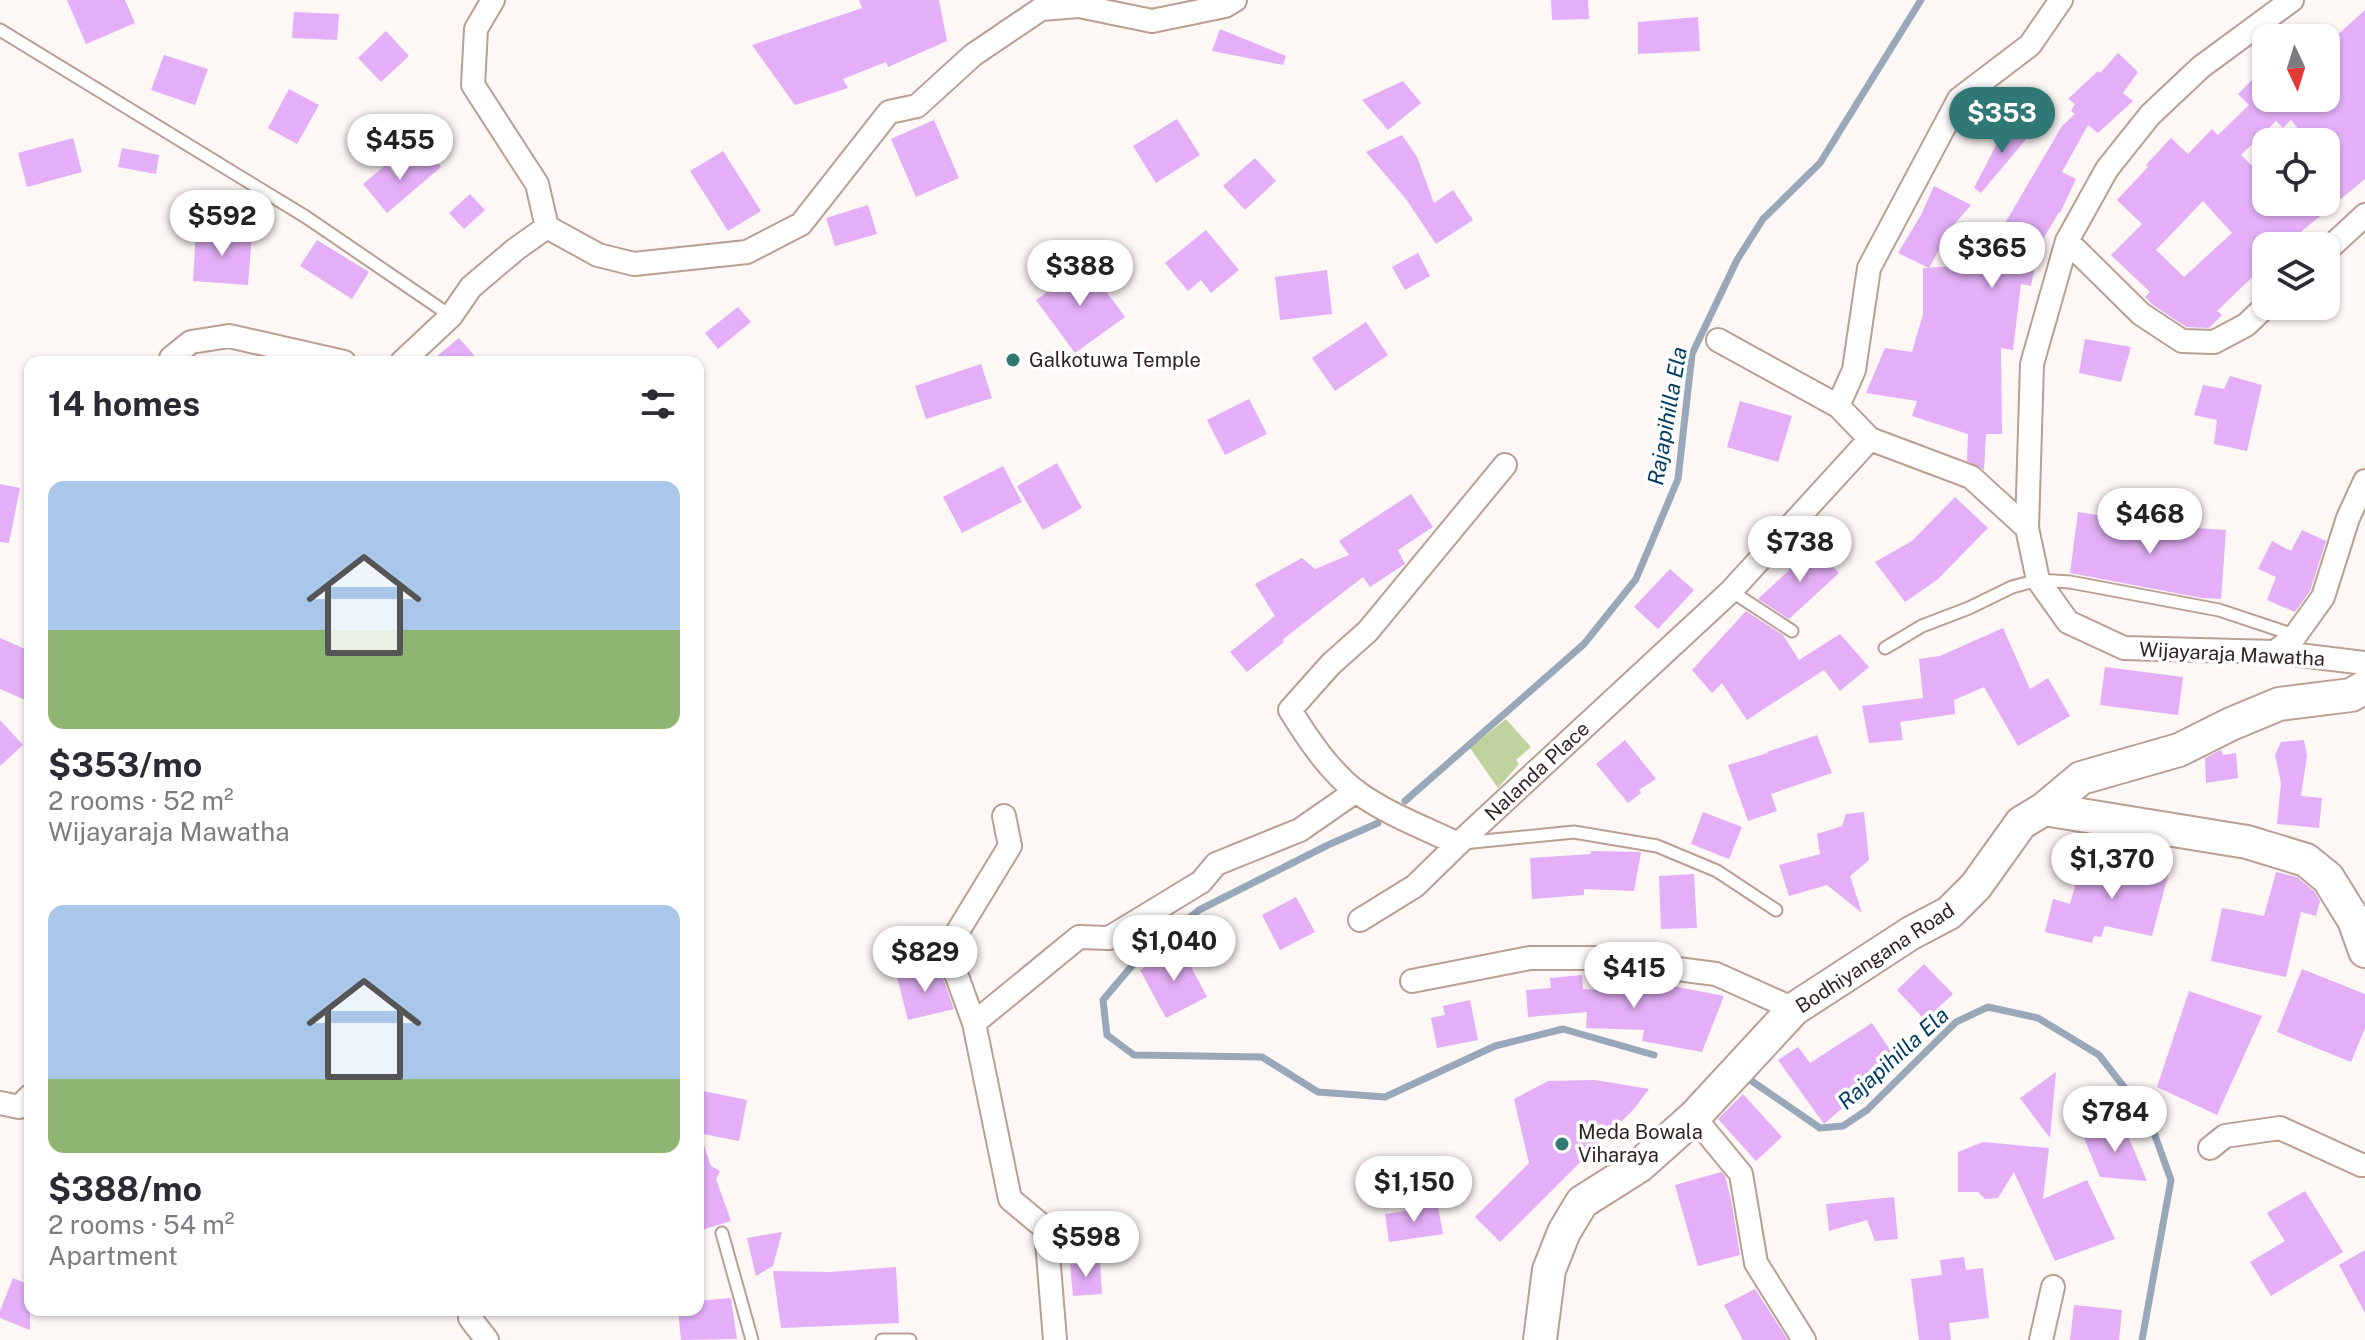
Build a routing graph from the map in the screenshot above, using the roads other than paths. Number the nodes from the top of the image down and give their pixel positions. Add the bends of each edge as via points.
1 (493, 0) edge
2 (1235, 0) edge
3 (2061, 0) edge
4 (2292, 0) edge
5 (0, 30) edge
6 (2365, 215) edge
7 (547, 227) junction
8 (2340, 238) edge
9 (2067, 241) junction
10 (451, 316) junction
11 (2252, 319) edge
12 (1718, 340) dead end
13 (174, 356) edge
14 (317, 356) edge
15 (408, 356) edge
16 (1838, 406) junction
17 (1870, 439) junction
18 (1505, 465) dead end
19 (2365, 481) edge
20 (2027, 528) junction
21 (2038, 580) junction
22 (1731, 591) junction
23 (1792, 631) dead end
24 (2295, 636) junction
25 (1885, 648) dead end
26 (2275, 652) junction
27 (2365, 663) edge
28 (2365, 687) edge
29 (1356, 791) junction
30 (2044, 809) junction
31 (1004, 816) dead end
32 (1458, 844) junction
33 (1776, 910) dead end
34 (2359, 918) edge
35 (1360, 920) dead end
36 (2365, 951) edge
37 (1412, 981) dead end
38 (1794, 1009) junction
39 (974, 1023) junction
40 (24, 1102) edge
41 (0, 1103) edge
42 (1694, 1117) junction
43 (2210, 1148) dead end
44 (2365, 1165) edge
45 (722, 1233) dead end
46 (2053, 1287) dead end
47 (470, 1318) dead end
48 (487, 1340) edge
49 (752, 1340) edge
50 (882, 1340) edge
51 (910, 1340) edge
52 (1055, 1340) edge
53 (1540, 1340) edge
54 (1804, 1340) edge
55 (2041, 1340) edge

1 - 7 street via 476,29 473,85 537,184
2 - 7 street via 1152,21 1079,6 1041,9 973,55 917,106 889,112 801,224 747,252 634,264 598,255
3 - 16 street via 2030,45 1959,99 1869,268 1854,370
4 - 9 street, Wijayaraja Mawatha via 2201,67 2150,115 2107,169
5 - 10 lane via 306,217
6 - 8 street
7 - 10 street via 471,287
9 - 11 street via 2141,314 2182,341 2214,342
9 - 20 street, Wijayaraja Mawatha via 2032,364
10 - 15 street
12 - 16 street
13 - 14 street via 191,342 229,336
16 - 17 street
17 - 20 street via 1971,477
17 - 22 street, Nalanda Place
18 - 29 street via 1368,631 1290,710 1313,747
19 - 24 street via 2323,597
20 - 21 street, Wijayaraja Mawatha
21 - 24 lane via 2219,610
21 - 25 lane via 1922,626
21 - 26 street, Wijayaraja Mawatha via 2068,622 2124,648
22 - 23 lane
22 - 32 street, Nalanda Place
24 - 26 street
26 - 27 street, Wijayaraja Mawatha
28 - 30 street, Bodhiyangana Road via 2351,695 2279,704 2179,750 2081,778
29 - 32 street
29 - 39 street via 1300,830 1216,864 1201,882 1109,938 1079,937
30 - 34 street via 2247,842 2306,860 2328,878
30 - 38 street, Bodhiyangana Road via 2021,823 1976,886 1949,913
31 - 39 street via 1010,846 947,949
32 - 33 lane via 1574,832 1657,846 1717,871
32 - 35 street, Nalanda Place via 1415,886
34 - 36 street
37 - 38 street via 1530,958 1593,958 1716,974
38 - 42 street, Bodhiyangana Road
39 - 52 street via 1010,1199 1046,1229
40 - 41 street via 19,1107
42 - 53 street, Bodhiyangana Road via 1639,1166 1582,1202 1549,1270
42 - 54 street via 1741,1174 1756,1263
43 - 44 street via 2225,1136 2280,1128
45 - 49 lane
46 - 55 street
47 - 48 street
50 - 51 lane

